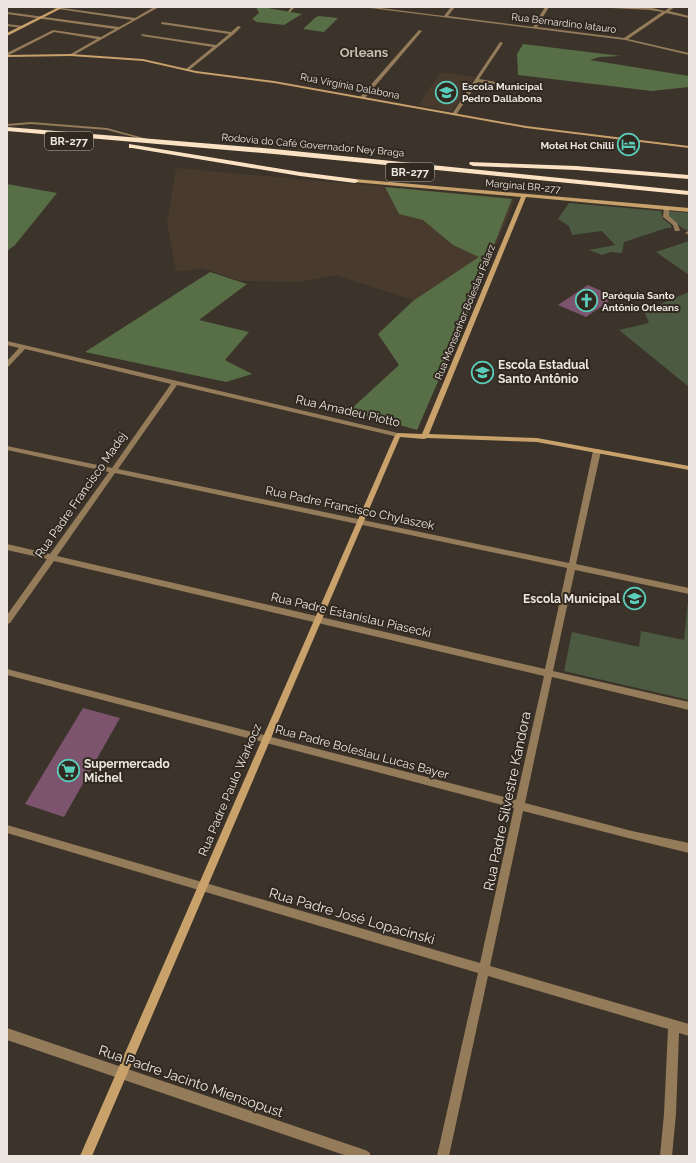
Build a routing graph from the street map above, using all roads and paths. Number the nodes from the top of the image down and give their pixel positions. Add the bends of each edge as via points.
1 (47, 7) edge
2 (157, 7) edge
3 (293, 7) edge
4 (364, 7) edge
5 (453, 7) edge
6 (548, 7) edge
7 (611, 7) edge
8 (643, 7) edge
9 (673, 7) edge
10 (60, 8) edge
11 (653, 9) junction
12 (289, 11) dead end
13 (665, 12) junction
14 (7, 13) edge
15 (445, 17) junction
16 (689, 17) edge
17 (41, 18) junction
18 (136, 19) junction
19 (162, 23) dead end
20 (7, 25) edge
21 (23, 27) junction
22 (239, 27) dead end
23 (119, 28) junction
24 (534, 28) junction
25 (420, 31) dead end
26 (233, 33) junction
27 (7, 35) edge
28 (142, 35) dead end
29 (102, 38) junction
30 (625, 39) junction
31 (501, 43) dead end
32 (217, 46) junction
33 (689, 54) edge
34 (71, 55) junction
35 (7, 56) edge
36 (188, 70) junction
37 (476, 80) junction
38 (530, 88) dead end
39 (363, 97) junction
40 (454, 114) junction
41 (7, 126) edge
42 (7, 129) edge
43 (7, 136) edge
44 (150, 141) junction
45 (132, 146) junction
46 (689, 147) edge
47 (352, 158) junction
48 (689, 177) edge
49 (355, 181) joint
50 (689, 193) edge
51 (524, 196) junction
52 (689, 198) edge
53 (666, 208) junction
54 (689, 210) edge
55 (677, 230) dead end
56 (7, 343) edge
57 (24, 346) junction
58 (7, 365) edge
59 (175, 383) junction
60 (398, 435) junction
61 (424, 436) junction
62 (7, 448) edge
63 (597, 451) junction
64 (689, 468) edge
65 (114, 470) junction
66 (360, 522) junction
67 (7, 547) edge
68 (52, 557) junction
69 (572, 567) junction
70 (689, 591) edge
71 (318, 619) junction
72 (7, 621) edge
73 (7, 672) edge
74 (549, 673) junction
75 (689, 706) edge
76 (266, 740) junction
77 (520, 806) junction
78 (7, 829) edge
79 (689, 848) edge
80 (202, 886) junction
81 (484, 970) junction
82 (674, 1026) junction
83 (689, 1030) edge
84 (7, 1034) edge
85 (122, 1073) junction
86 (86, 1156) edge
87 (365, 1156) edge
88 (443, 1156) edge
89 (666, 1156) edge

1 - 10 street
2 - 18 street
3 - 12 street
4 - 15 street, Rua Bernardino Iatauro
5 - 15 street
6 - 24 street
7 - 11 street
8 - 11 street
9 - 13 street
10 - 17 street
10 - 18 street
11 - 13 street
13 - 16 street
13 - 30 street
14 - 17 street
15 - 24 street, Rua Bernardino Iatauro
17 - 21 street
17 - 23 street
18 - 23 street
19 - 26 street
20 - 21 street
21 - 27 street
22 - 26 street
23 - 29 street
24 - 30 street, Rua Bernardino Iatauro
25 - 39 street
26 - 32 street
28 - 32 street
29 - 34 street
29 - 35 street via 53,31
30 - 33 street, Rua Bernardino Iatauro
31 - 37 street
32 - 36 street
34 - 35 street, Rua Virgínia Dalabona
34 - 36 street, Rua Virgínia Dalabona via 143,60
36 - 39 street, Rua Virgínia Dalabona
37 - 38 street
37 - 40 street
39 - 40 street, Rua Virgínia Dalabona
40 - 46 street, Rua Virgínia Dalabona via 532,128
41 - 44 street via 31,123 107,130
42 - 44 highway, Rodovia do Café Governador Ney Braga / BR-277
43 - 45 highway, Rodovia do Café Governador Ney Braga / BR-277
44 - 47 highway, Rodovia do Café Governador Ney Braga / BR-277
45 - 49 highway
45 - 52 highway, Rodovia do Café Governador Ney Braga / BR-277
47 - 48 highway via 569,168
47 - 50 highway, Rodovia do Café Governador Ney Braga / BR-277
49 - 51 street, Marginal BR-277
51 - 53 street, Marginal BR-277
51 - 61 street, Rua Monsenhor Boleslau Falarz
53 - 54 street, Marginal BR-277
53 - 55 street via 666,217 675,224
56 - 57 street, Rua Amadeu Piotto
57 - 58 street
57 - 59 street, Rua Amadeu Piotto
59 - 60 street, Rua Amadeu Piotto
59 - 65 street, Rua Padre Francisco Madej
60 - 61 street, Rua Amadeu Piotto
60 - 66 street, Rua Padre Paulo Warkocz
61 - 63 street, Rua Amadeu Piotto via 537,440
62 - 65 street, Rua Padre Francisco Chylaszek
63 - 64 street, Rua Amadeu Piotto
63 - 69 street, Rua Padre Silvestre Kandora
65 - 66 street, Rua Padre Francisco Chylaszek
65 - 68 street, Rua Padre Francisco Madej
66 - 69 street, Rua Padre Francisco Chylaszek
66 - 71 street, Rua Padre Paulo Warkocz
67 - 68 street, Rua Padre Estanislau Piasecki
68 - 71 street, Rua Padre Estanislau Piasecki
68 - 72 street, Rua Padre Francisco Madej
69 - 70 street, Rua Padre Francisco Chylaszek
69 - 74 street, Rua Padre Silvestre Kandora
71 - 74 street, Rua Padre Estanislau Piasecki
71 - 76 street, Rua Padre Paulo Warkocz
73 - 76 street, Rua Padre Boleslau Lucas Bayer
74 - 75 street, Rua Padre Estanislau Piasecki
74 - 77 street, Rua Padre Silvestre Kandora
76 - 77 street, Rua Padre Boleslau Lucas Bayer
76 - 80 street, Rua Padre Paulo Warkocz
77 - 79 street, Rua Padre Boleslau Lucas Bayer
77 - 81 street, Rua Padre Silvestre Kandora
78 - 80 street, Rua Padre José Lopacinski
80 - 81 street, Rua Padre José Lopacinski
80 - 85 street, Rua Padre Paulo Warkocz
81 - 82 street, Rua Padre José Lopacinski
81 - 88 street, Rua Padre Silvestre Kandora
82 - 83 street, Rua Padre José Lopacinski
82 - 89 street
84 - 85 street, Rua Padre Jacinto Miensopust
85 - 86 street, Rua Padre Paulo Warkocz
85 - 87 street, Rua Padre Jacinto Miensopust

